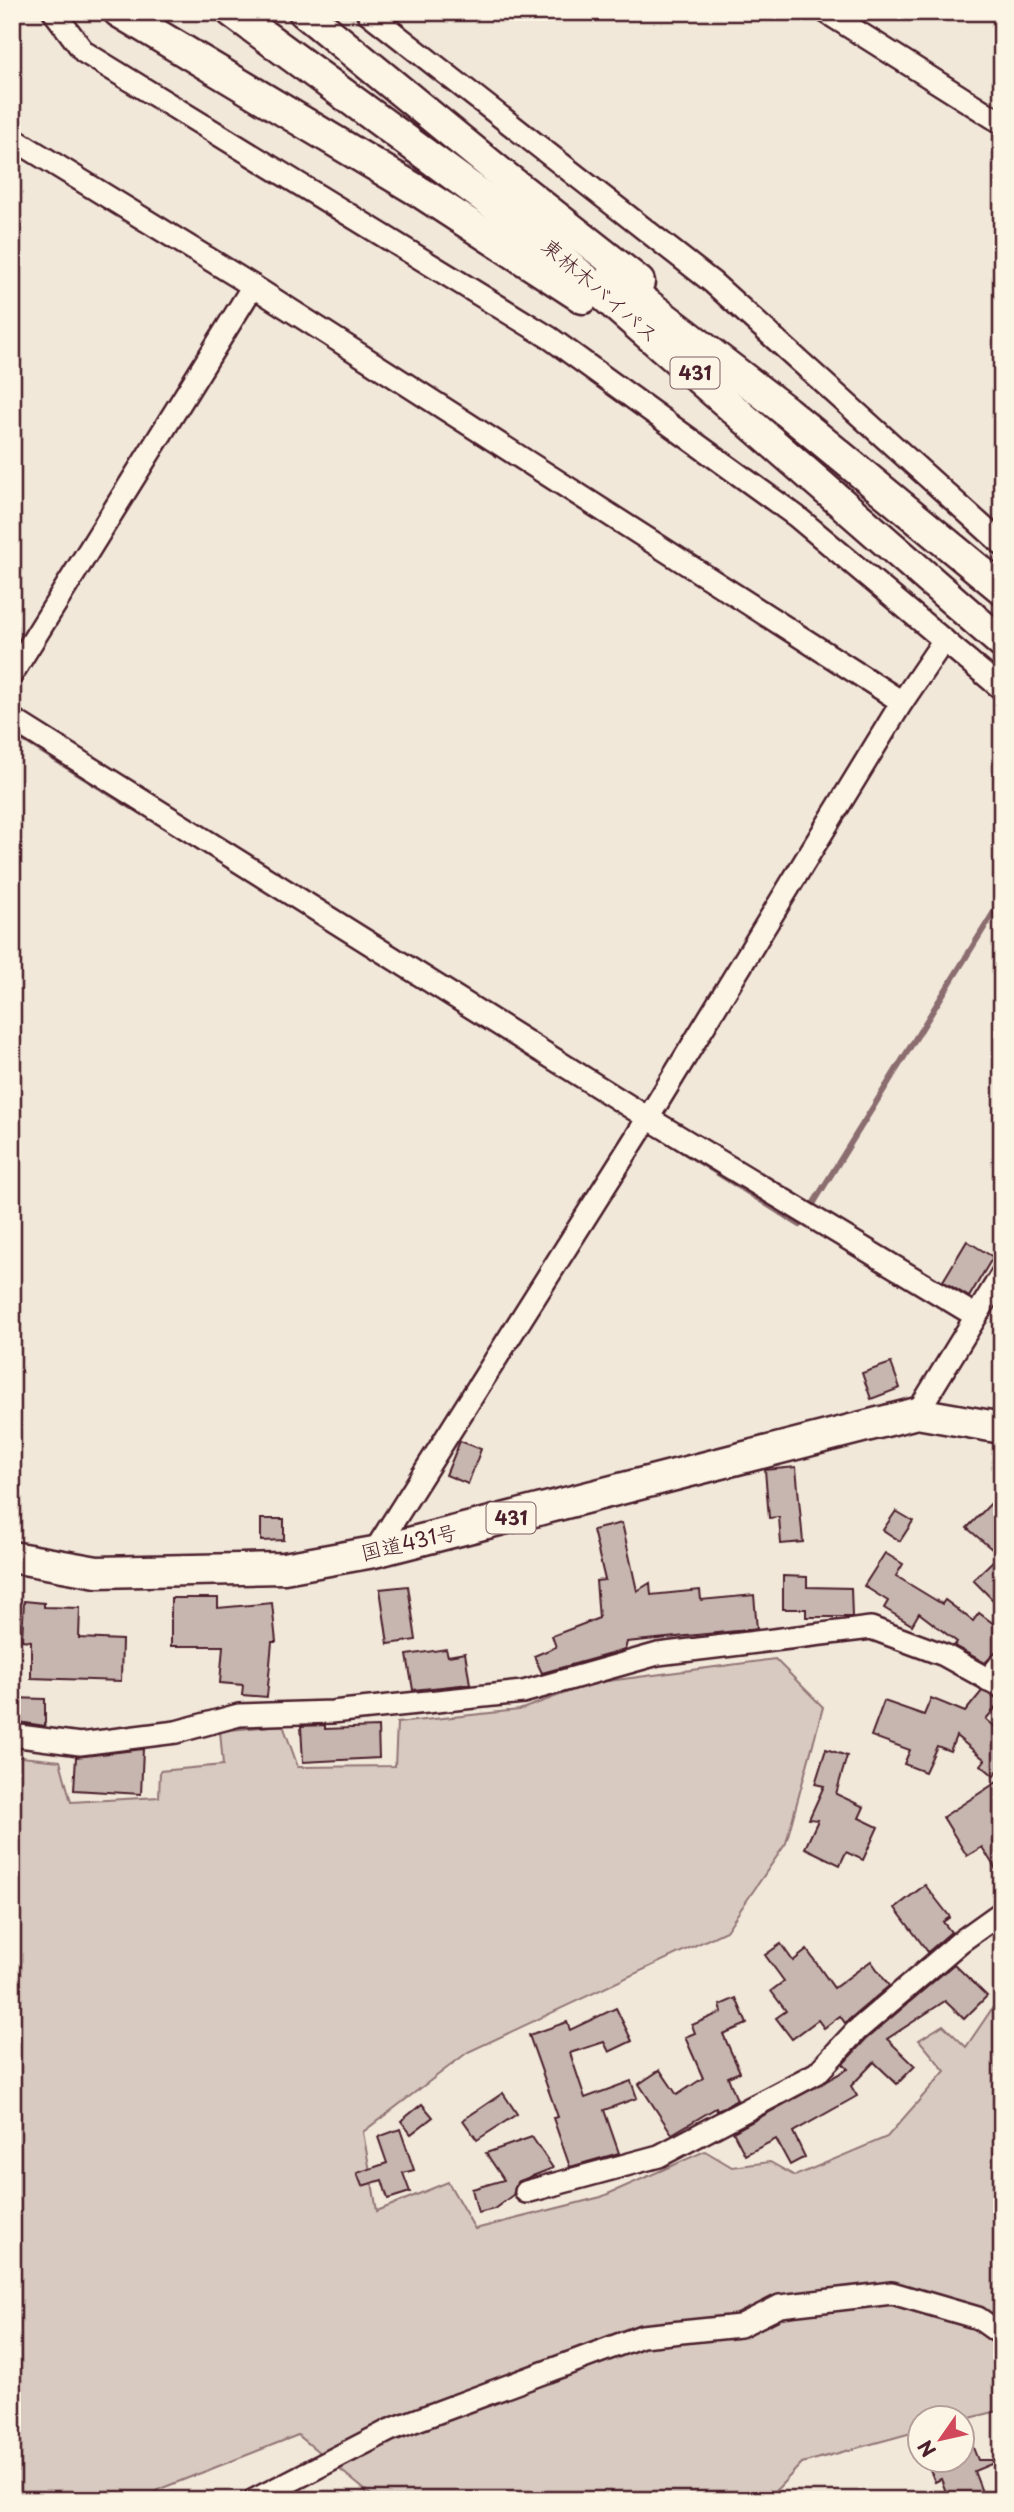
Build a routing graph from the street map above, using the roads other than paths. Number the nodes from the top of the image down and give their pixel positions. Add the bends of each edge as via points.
1 (54, 12) edge
2 (119, 12) edge
3 (232, 12) edge
4 (304, 12) edge
5 (368, 12) edge
6 (826, 12) edge
7 (378, 117) junction
8 (1002, 123) edge
9 (12, 138) edge
10 (253, 286) junction
11 (729, 367) junction
12 (769, 437) junction
13 (1002, 544) edge
14 (1002, 589) edge
15 (944, 640) junction
16 (1002, 643) edge
17 (12, 674) edge
18 (1002, 689) edge
19 (902, 702) junction
20 (12, 719) edge
21 (648, 1118) junction
22 (1002, 1275) edge
23 (976, 1315) junction
24 (916, 1413) junction
25 (1002, 1427) edge
26 (374, 1552) junction
27 (12, 1557) edge
28 (1002, 1662) edge
29 (995, 1683) edge
30 (12, 1735) edge
31 (1002, 1912) edge
32 (526, 2192) dead end
33 (1002, 2335) edge
34 (254, 2500) edge

1 - 15 street via 84,52 550,338 796,516
2 - 12 highway via 512,250 637,335
3 - 7 highway, 東林木バイパス / 431
4 - 11 highway via 698,328
5 - 13 street via 712,282
6 - 8 street
7 - 11 highway, 東林木バイパス / 431 via 541,222
7 - 12 highway, 東林木バイパス / 431 via 531,232
9 - 10 street
10 - 17 street
10 - 19 street
11 - 14 highway, 東林木バイパス / 431
12 - 16 highway, 東林木バイパス / 431
15 - 18 street
15 - 19 street
19 - 21 street
20 - 21 street
21 - 23 street
21 - 26 street
22 - 23 street
23 - 24 street
24 - 25 highway, 国道431号 / 431
24 - 26 highway, 国道431号 / 431
26 - 27 highway, 国道431号 / 431 via 284,1568 97,1572
28 - 29 street
29 - 30 street via 944,1656 871,1629 658,1654 523,1692 332,1712 239,1715 176,1732 80,1744
31 - 32 street via 856,2031 817,2073 659,2156
33 - 34 street via 978,2318 892,2293 780,2306 740,2326 642,2336 390,2430

